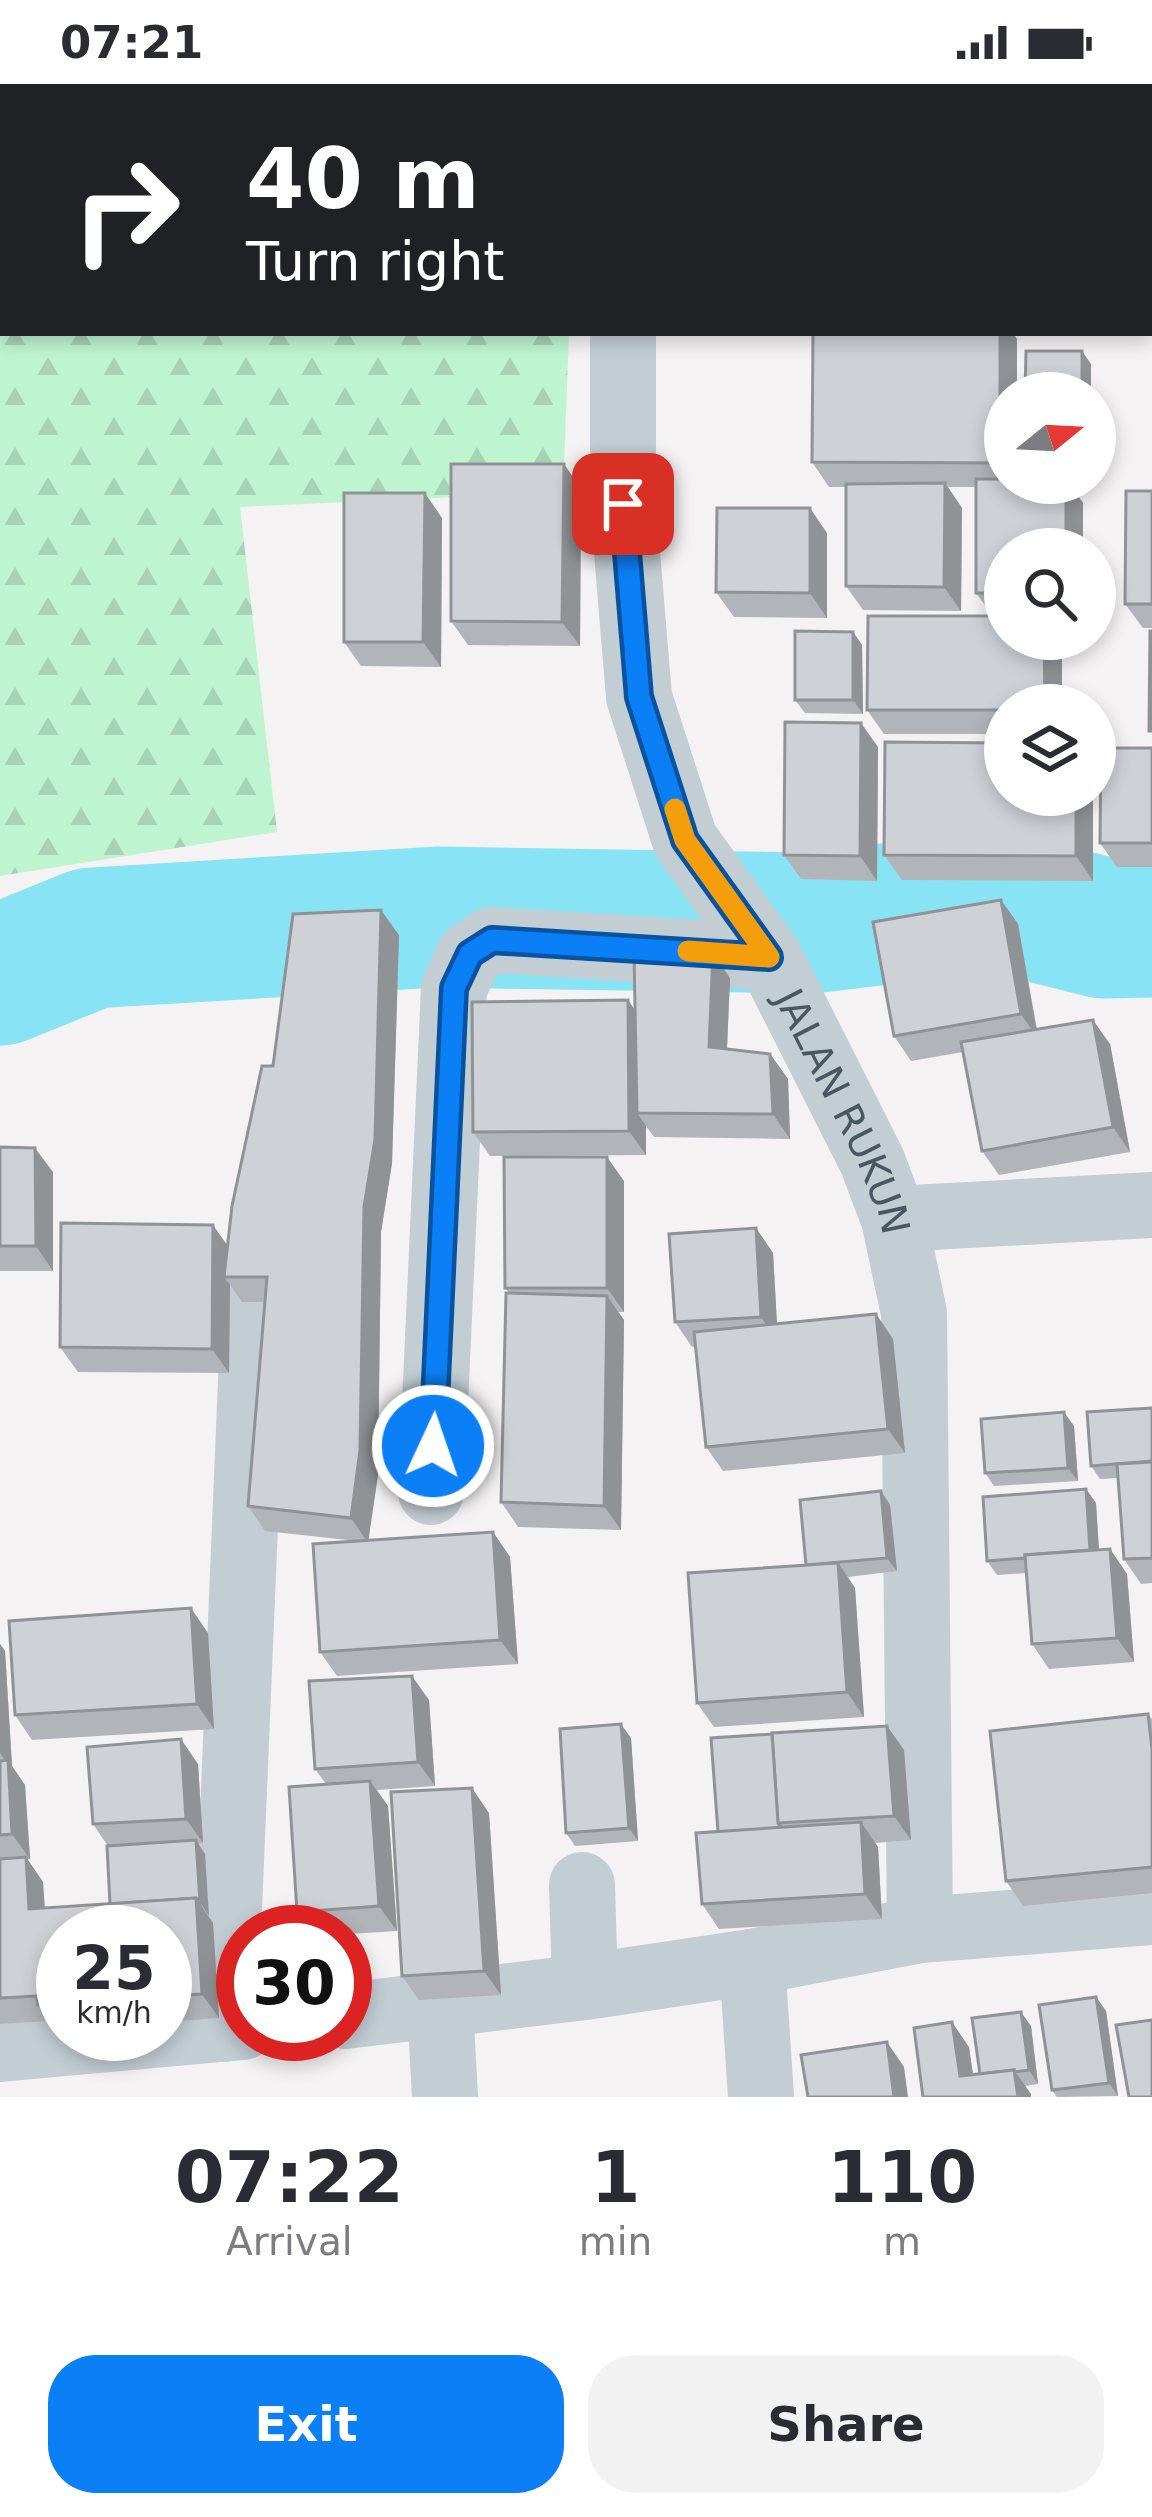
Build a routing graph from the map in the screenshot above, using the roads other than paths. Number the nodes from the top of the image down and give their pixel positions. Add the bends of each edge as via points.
1 (623, 336) edge
2 (760, 944) junction
3 (1152, 1205) edge
4 (894, 1219) junction
5 (254, 1309) edge
6 (431, 1492) dead end
7 (582, 1885) dead end
8 (237, 1905) edge
9 (1152, 1912) edge
10 (920, 1930) junction
11 (752, 1962) junction
12 (585, 1988) junction
13 (440, 2006) junction
14 (372, 2013) edge
15 (216, 2030) edge
16 (0, 2049) edge
17 (445, 2097) edge
18 (760, 2097) edge

1 - 2 street, JALAN RUKUN via 623,504 639,697 685,840
2 - 4 street, JALAN RUKUN
2 - 6 street via 492,940 470,954 454,988
3 - 4 street
4 - 10 street, JALAN RUKUN via 914,1313
5 - 8 street
7 - 12 street
9 - 10 street
10 - 11 street
11 - 12 street
11 - 18 street
12 - 13 street
13 - 14 street
13 - 17 street
15 - 16 street

